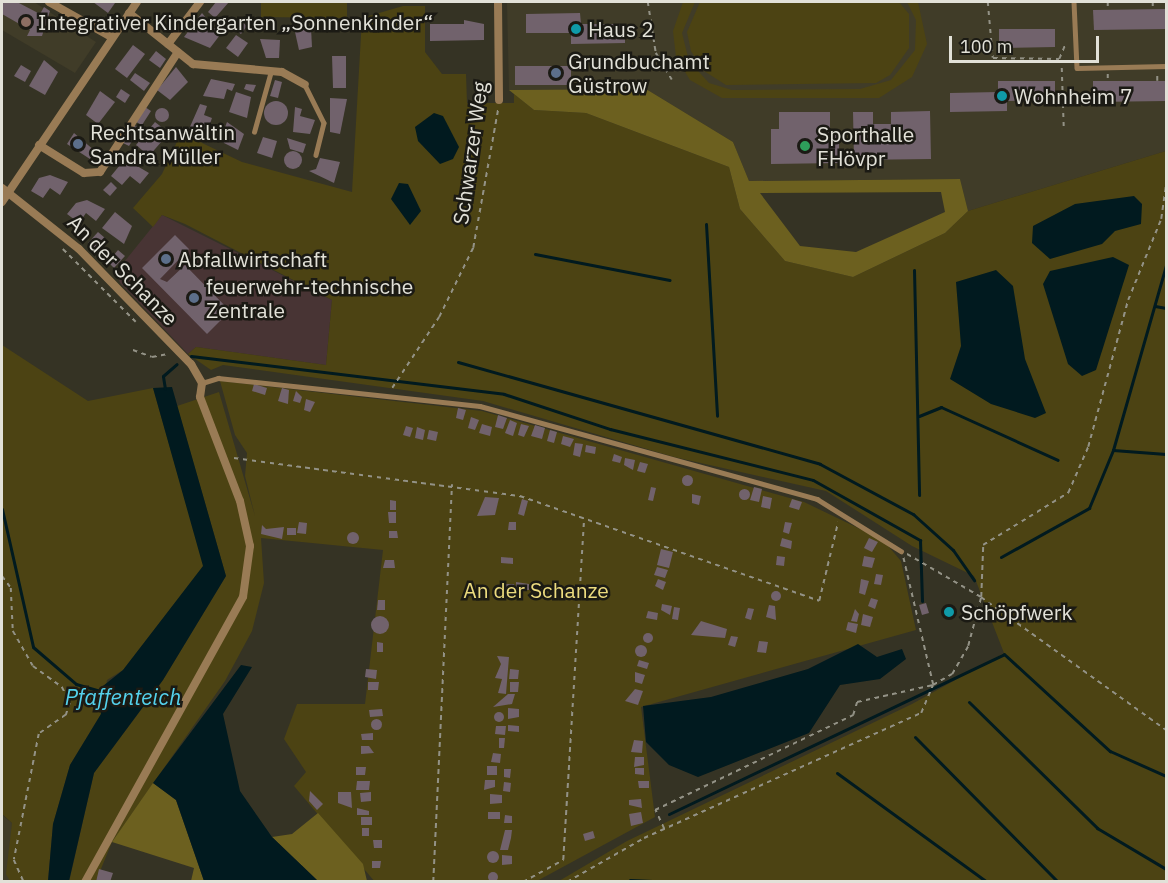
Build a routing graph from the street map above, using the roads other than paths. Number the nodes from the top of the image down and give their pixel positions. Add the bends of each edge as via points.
1 (49, 2) edge
2 (137, 2) edge
3 (200, 2) edge
4 (498, 2) edge
5 (1074, 2) edge
6 (129, 13) junction
7 (111, 37) junction
8 (168, 44) junction
9 (178, 52) junction
10 (1167, 66) edge
11 (270, 71) junction
12 (305, 85) joint
13 (499, 100) road end
14 (254, 132) dead end
15 (39, 145) junction
16 (316, 155) dead end
17 (5, 190) edge
18 (2, 202) edge
19 (202, 383) junction
20 (901, 551) road end
21 (85, 882) edge

1 - 7 street
2 - 6 street
3 - 8 street
4 - 13 street, Schwarzer Weg
5 - 10 lane via 1077,68
6 - 7 street
6 - 8 street
7 - 15 street
8 - 9 street
9 - 11 street via 193,64
9 - 15 street via 100,172 84,173
11 - 12 street
11 - 14 lane
12 - 16 lane via 324,123
15 - 17 street
17 - 18 street
17 - 19 street, An der Schanze via 99,268
19 - 20 lane via 219,378 387,393 480,406 841,510
19 - 21 street via 200,397 240,501 250,546 243,597 107,834

